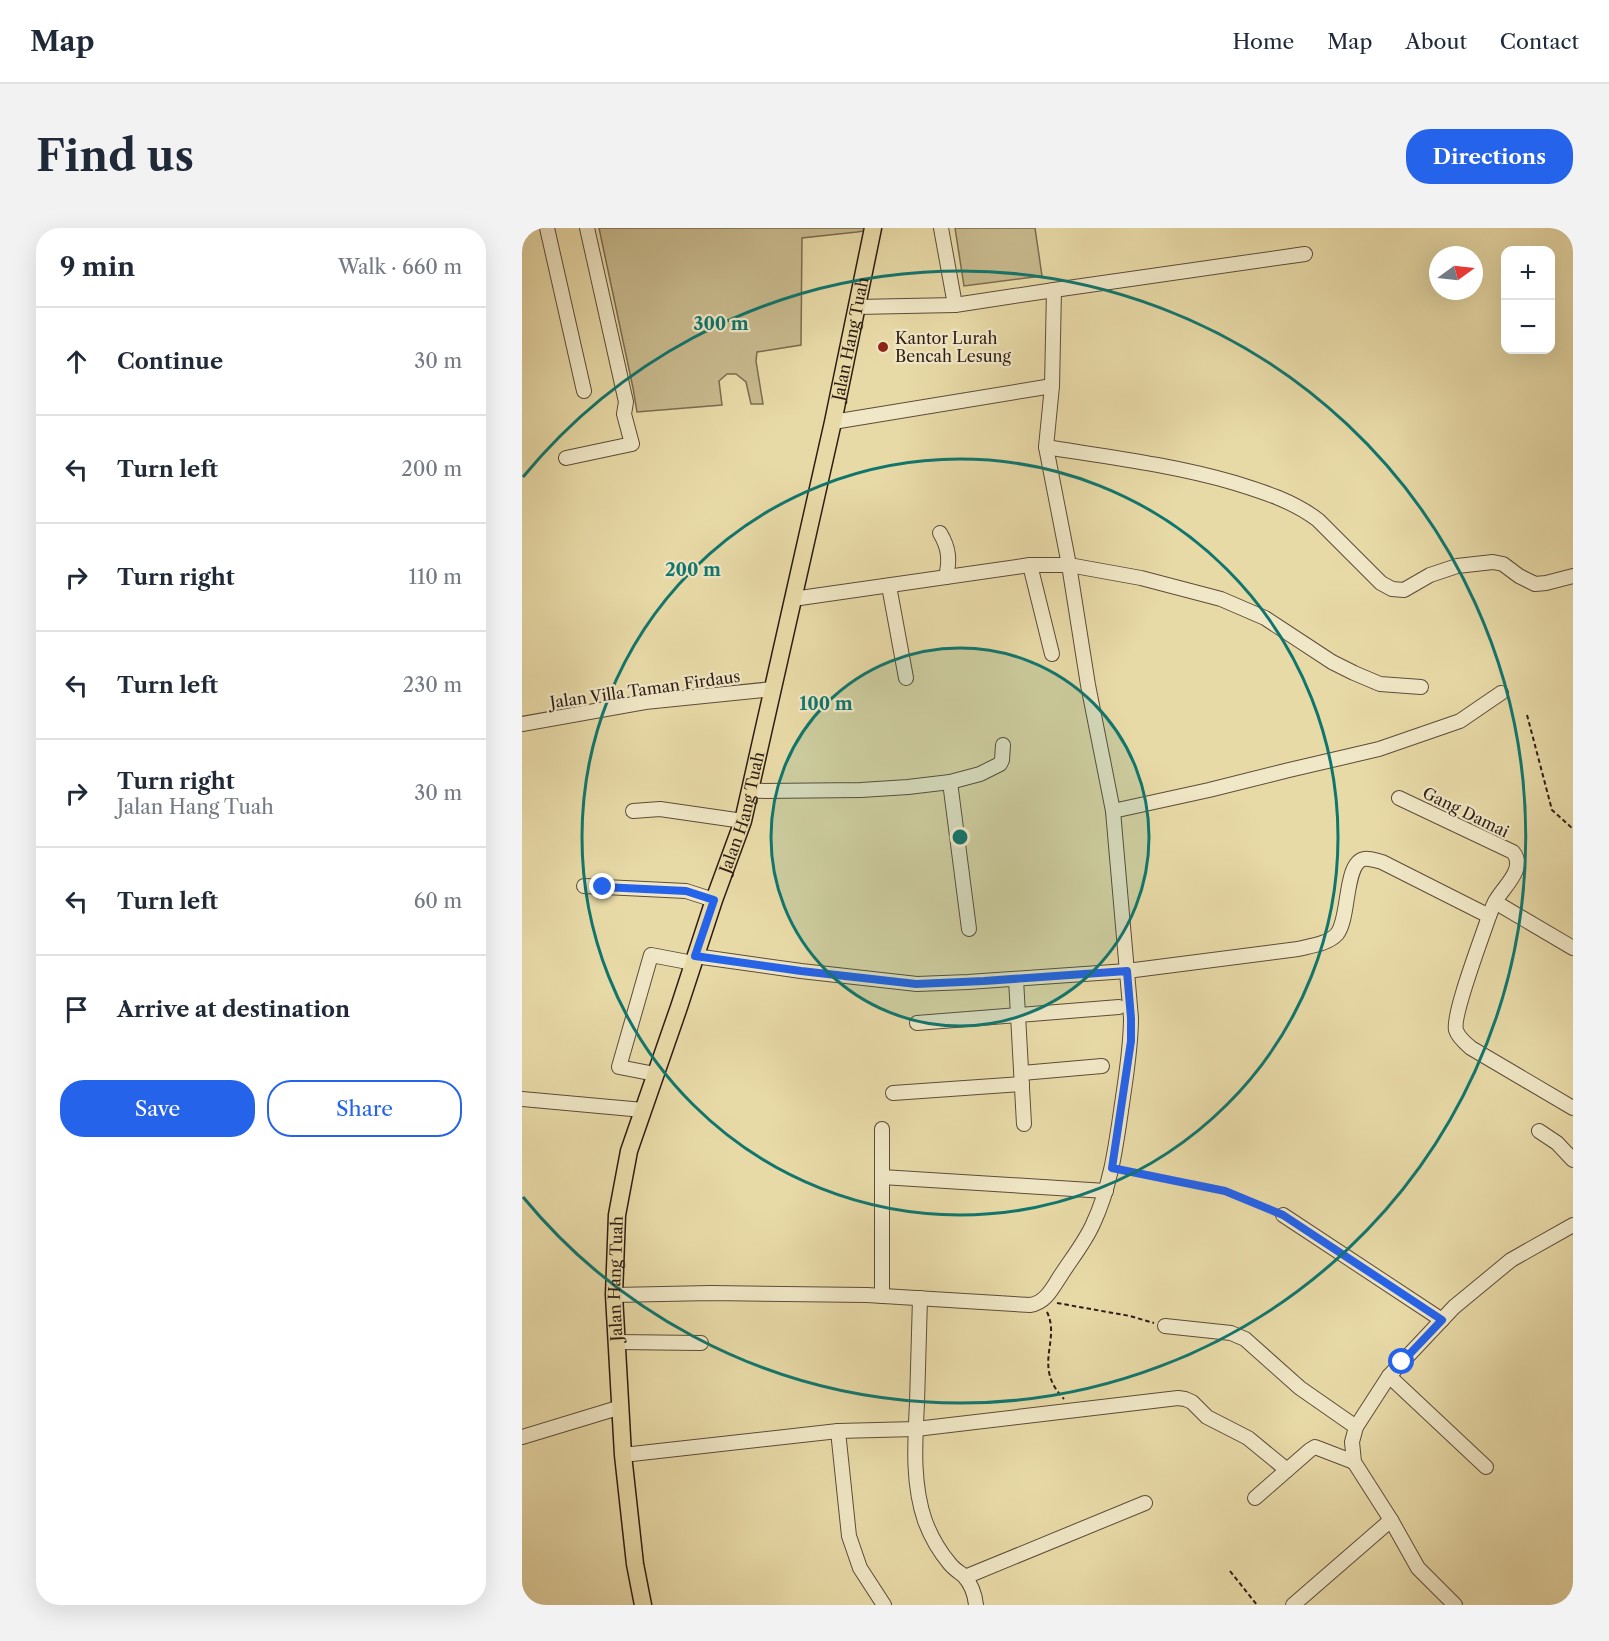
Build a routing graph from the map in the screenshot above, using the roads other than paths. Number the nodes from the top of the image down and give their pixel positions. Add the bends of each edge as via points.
1 (548, 228) edge
2 (587, 228) edge
3 (873, 228) edge
4 (941, 228) edge
5 (1305, 254) dead end
6 (1054, 290) junction
7 (955, 305) junction
8 (856, 307) junction
9 (1052, 386) junction
10 (584, 391) dead end
11 (833, 422) junction
12 (1046, 447) junction
13 (566, 458) dead end
14 (940, 533) dead end
15 (1030, 565) junction
16 (1069, 565) junction
17 (1573, 576) edge
18 (946, 578) junction
19 (889, 586) junction
20 (793, 599) junction
21 (1052, 654) dead end
22 (906, 678) dead end
23 (1421, 687) dead end
24 (772, 689) junction
25 (1501, 693) dead end
26 (522, 724) edge
27 (1003, 745) dead end
28 (950, 782) junction
29 (750, 791) junction
30 (1400, 798) dead end
31 (633, 811) dead end
32 (1113, 811) junction
33 (743, 821) junction
34 (584, 886) dead end
35 (714, 900) junction
36 (1495, 902) junction
37 (1489, 916) junction
38 (969, 928) dead end
39 (1573, 948) edge
40 (694, 960) junction
41 (1127, 971) junction
42 (1016, 979) junction
43 (1119, 1007) dead end
44 (1018, 1015) junction
45 (917, 1023) dead end
46 (1102, 1066) dead end
47 (656, 1074) junction
48 (1022, 1078) junction
49 (893, 1093) dead end
50 (522, 1099) edge
51 (1573, 1108) edge
52 (643, 1110) junction
53 (1024, 1124) dead end
54 (882, 1129) dead end
55 (1539, 1131) dead end
56 (1573, 1160) edge
57 (882, 1177) junction
58 (1107, 1191) junction
59 (1283, 1215) road end
60 (1573, 1225) edge
61 (614, 1295) junction
62 (882, 1296) junction
63 (920, 1299) junction
64 (1442, 1320) junction
65 (1165, 1326) road end
66 (617, 1342) junction
67 (701, 1343) dead end
68 (1389, 1376) junction
69 (621, 1407) junction
70 (1356, 1427) junction
71 (915, 1429) junction
72 (838, 1431) junction
73 (522, 1437) edge
74 (623, 1455) junction
75 (1354, 1462) junction
76 (1486, 1467) dead end
77 (1287, 1470) junction
78 (1256, 1498) dead end
79 (1145, 1503) dead end
80 (1391, 1520) junction
81 (965, 1577) junction
82 (643, 1605) edge
83 (884, 1605) edge
84 (976, 1605) edge
85 (1293, 1605) edge
86 (1455, 1605) edge

1 - 10 street
2 - 13 street via 627,407 619,416 624,445
3 - 8 main road, Jalan Hang Tuah
4 - 7 street
5 - 6 street
6 - 7 street
6 - 9 street
7 - 8 street
8 - 11 main road, Jalan Hang Tuah
9 - 11 street
9 - 12 street
11 - 20 main road, Jalan Hang Tuah
12 - 16 street
12 - 17 street via 1202,474 1284,500 1318,520 1381,583 1392,589 1404,590 1457,566 1493,562 1535,584
14 - 18 street via 949,555
15 - 16 street
15 - 18 street
15 - 21 street
16 - 23 street via 1141,578 1221,599 1265,618 1354,673 1380,684
16 - 32 street
18 - 19 street
19 - 20 street
19 - 22 street
20 - 24 main road, Jalan Hang Tuah
24 - 26 street, Jalan Villa Taman Firdaus via 645,702
24 - 29 main road, Jalan Hang Tuah
25 - 32 street via 1460,721 1398,743
27 - 28 street via 1000,764
28 - 29 street via 861,790
28 - 38 street
29 - 33 main road, Jalan Hang Tuah
30 - 36 street, Gang Damai via 1513,852 1518,862 1516,871
31 - 33 street via 660,809
32 - 41 street
33 - 35 main road, Jalan Hang Tuah
34 - 35 street via 686,891
35 - 40 main road, Jalan Hang Tuah
36 - 37 street
36 - 39 street
37 - 41 street via 1382,862 1365,858 1356,862 1352,872 1344,921 1336,935 1326,942
37 - 51 street via 1455,1029 1471,1048
40 - 42 street via 916,984
40 - 47 main road, Jalan Hang Tuah
40 - 47 street via 651,955 619,1067
41 - 42 street
41 - 58 street via 1131,1041
42 - 44 street
43 - 44 street
44 - 45 street
44 - 48 street
46 - 48 street
47 - 52 main road, Jalan Hang Tuah
48 - 49 street
48 - 53 street
50 - 52 street
52 - 61 main road, Jalan Hang Tuah via 629,1151 617,1215
54 - 57 street
55 - 56 street
57 - 58 street
57 - 62 street
58 - 63 street via 1085,1240 1042,1300 1030,1305
59 - 64 street
60 - 64 street via 1511,1260
61 - 62 street
61 - 66 main road, Jalan Hang Tuah
62 - 63 street
63 - 71 street
64 - 68 street
65 - 70 street via 1232,1333
66 - 67 street
66 - 69 main road, Jalan Hang Tuah
68 - 70 street
68 - 76 street
69 - 73 street
69 - 74 main road, Jalan Hang Tuah
70 - 75 street via 1352,1442
71 - 72 street
71 - 77 street via 1178,1398 1192,1402 1207,1417 1248,1438
71 - 81 street via 915,1470 925,1520 939,1550
72 - 74 street
72 - 83 street via 849,1536 860,1568
74 - 82 main road, Jalan Hang Tuah
75 - 77 street via 1315,1447
75 - 80 street
77 - 78 street
79 - 81 street
80 - 85 street
80 - 86 street via 1418,1568
81 - 84 street

